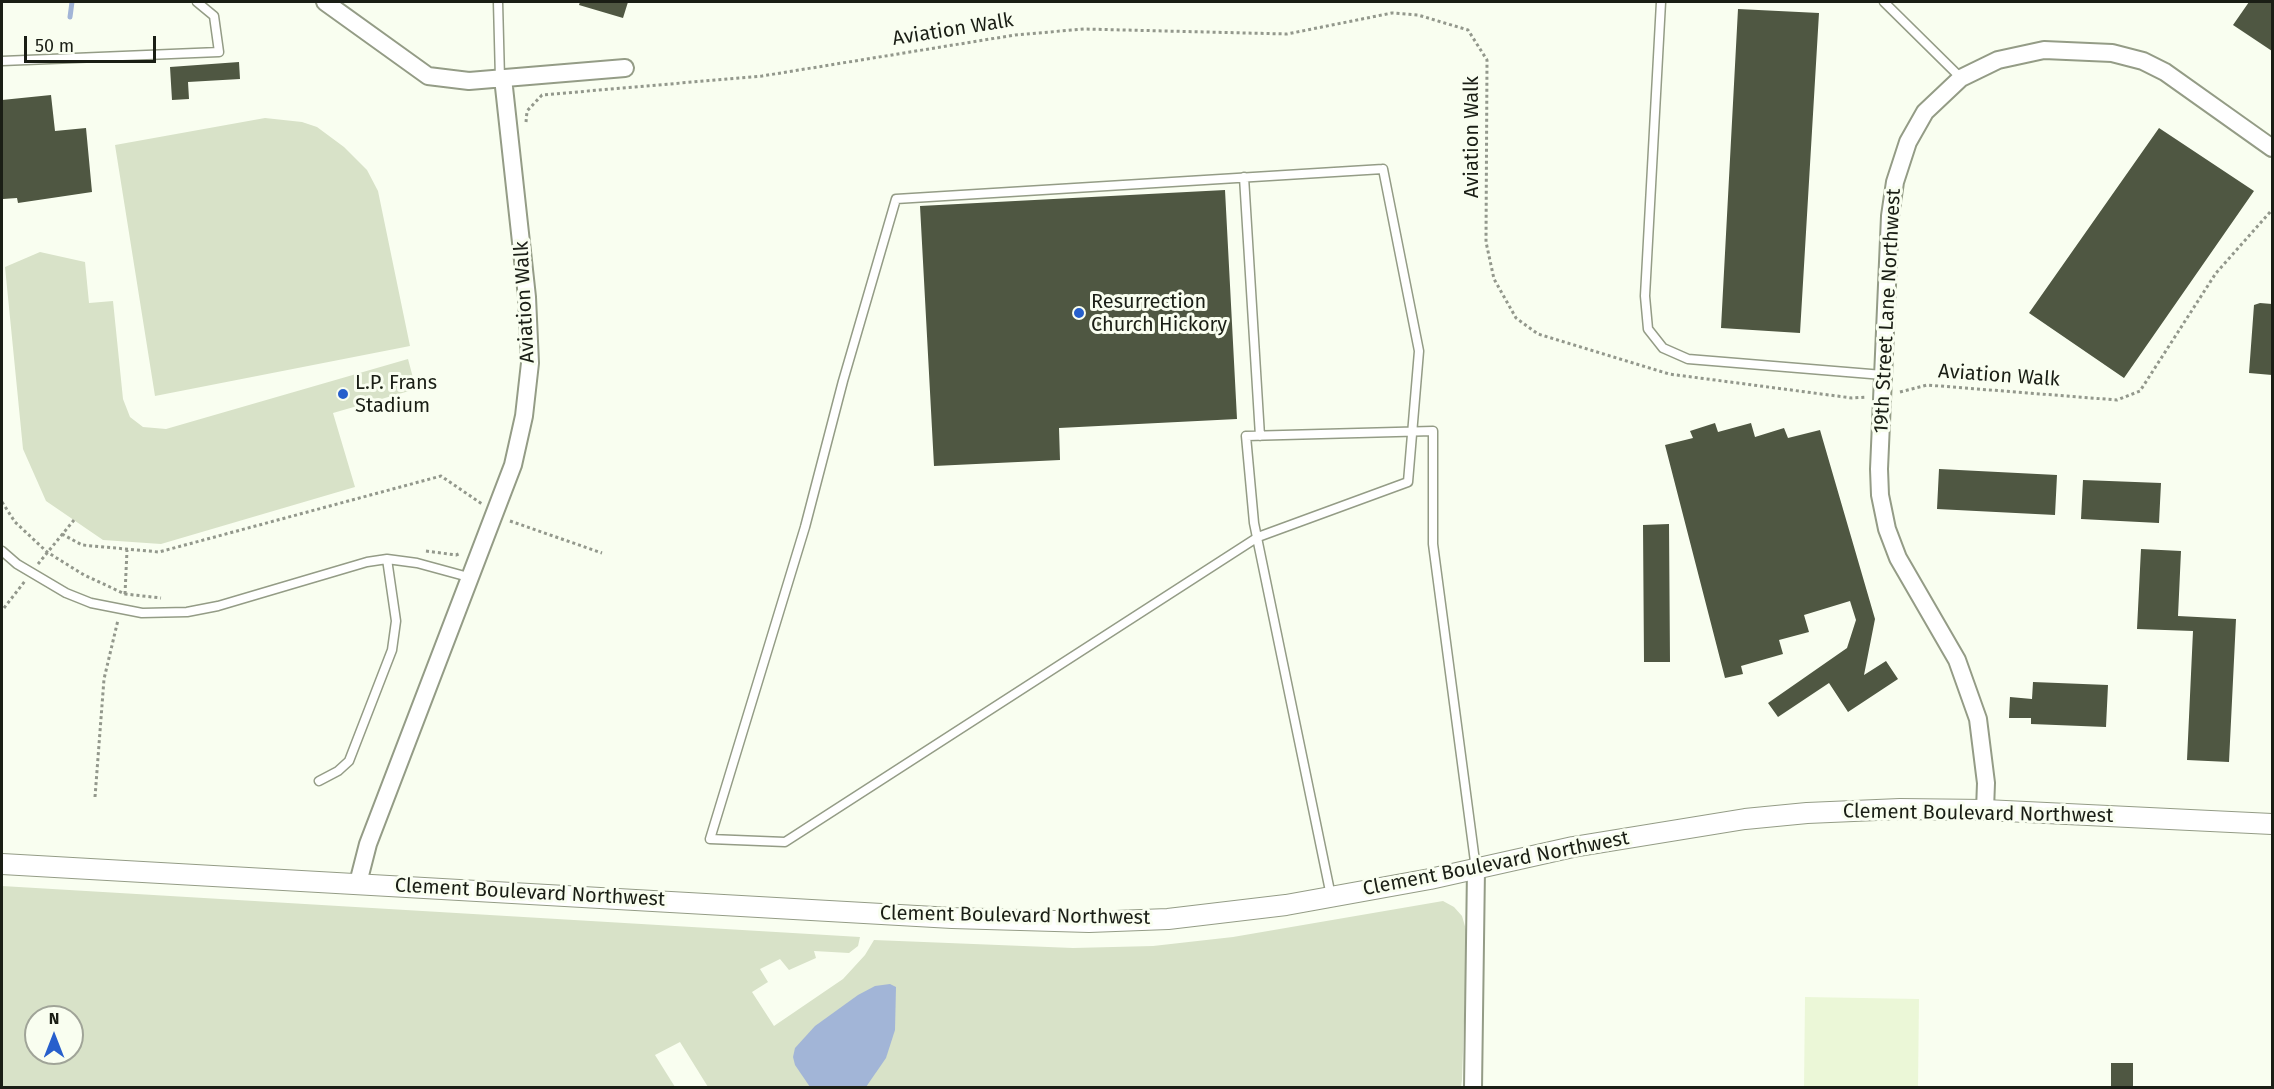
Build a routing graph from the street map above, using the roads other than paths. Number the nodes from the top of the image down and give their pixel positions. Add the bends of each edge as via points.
1 (197, 2) edge
2 (325, 2) edge
3 (498, 2) edge
4 (1661, 2) edge
5 (1884, 2) edge
6 (2, 61) edge
7 (625, 68) dead end
8 (1961, 78) junction
9 (501, 79) junction
10 (2270, 146) edge
11 (1244, 177) junction
12 (1883, 375) junction
13 (1412, 432) junction
14 (1260, 436) junction
15 (1257, 537) junction
16 (2, 551) edge
17 (387, 560) junction
18 (472, 578) junction
19 (319, 781) dead end
20 (1985, 810) junction
21 (2272, 824) edge
22 (2, 864) edge
23 (1476, 869) junction
24 (358, 883) junction
25 (1331, 897) junction
26 (1473, 1088) edge

1 - 6 lane via 214,16 219,52
2 - 9 street via 428,76 469,81
3 - 9 lane
4 - 12 lane via 1645,296 1648,329 1663,348 1688,359
5 - 8 lane
7 - 9 street
8 - 10 street, 19th Street Lane Northwest via 1998,60 2029,52 2124,55 2165,72
8 - 12 street, 19th Street Lane Northwest via 1925,112 1908,142 1894,182
9 - 18 street via 527,297 530,363 513,465
11 - 13 lane via 1383,169 1419,351
11 - 14 lane
11 - 15 lane via 896,199 805,527 710,840 785,842
12 - 20 street, 19th Street Lane Northwest via 1879,478 1887,529 1898,558 1957,660 1978,719 1986,783
13 - 14 lane
13 - 15 lane via 1408,482
13 - 23 lane via 1433,431 1433,544
14 - 15 lane via 1246,436
15 - 25 lane
16 - 17 lane via 66,593 91,603 142,613 187,612 218,606 368,562
17 - 18 lane via 417,563
17 - 19 lane via 396,621 392,650 349,761
18 - 24 street via 368,844
20 - 21 street, Clement Boulevard Northwest
20 - 23 street, Clement Boulevard Northwest via 1869,809 1745,819 1573,847
22 - 24 street, Clement Boulevard Northwest
23 - 25 street, Clement Boulevard Northwest
23 - 26 street
24 - 25 street, Clement Boulevard Northwest via 952,918 1089,922 1236,912

